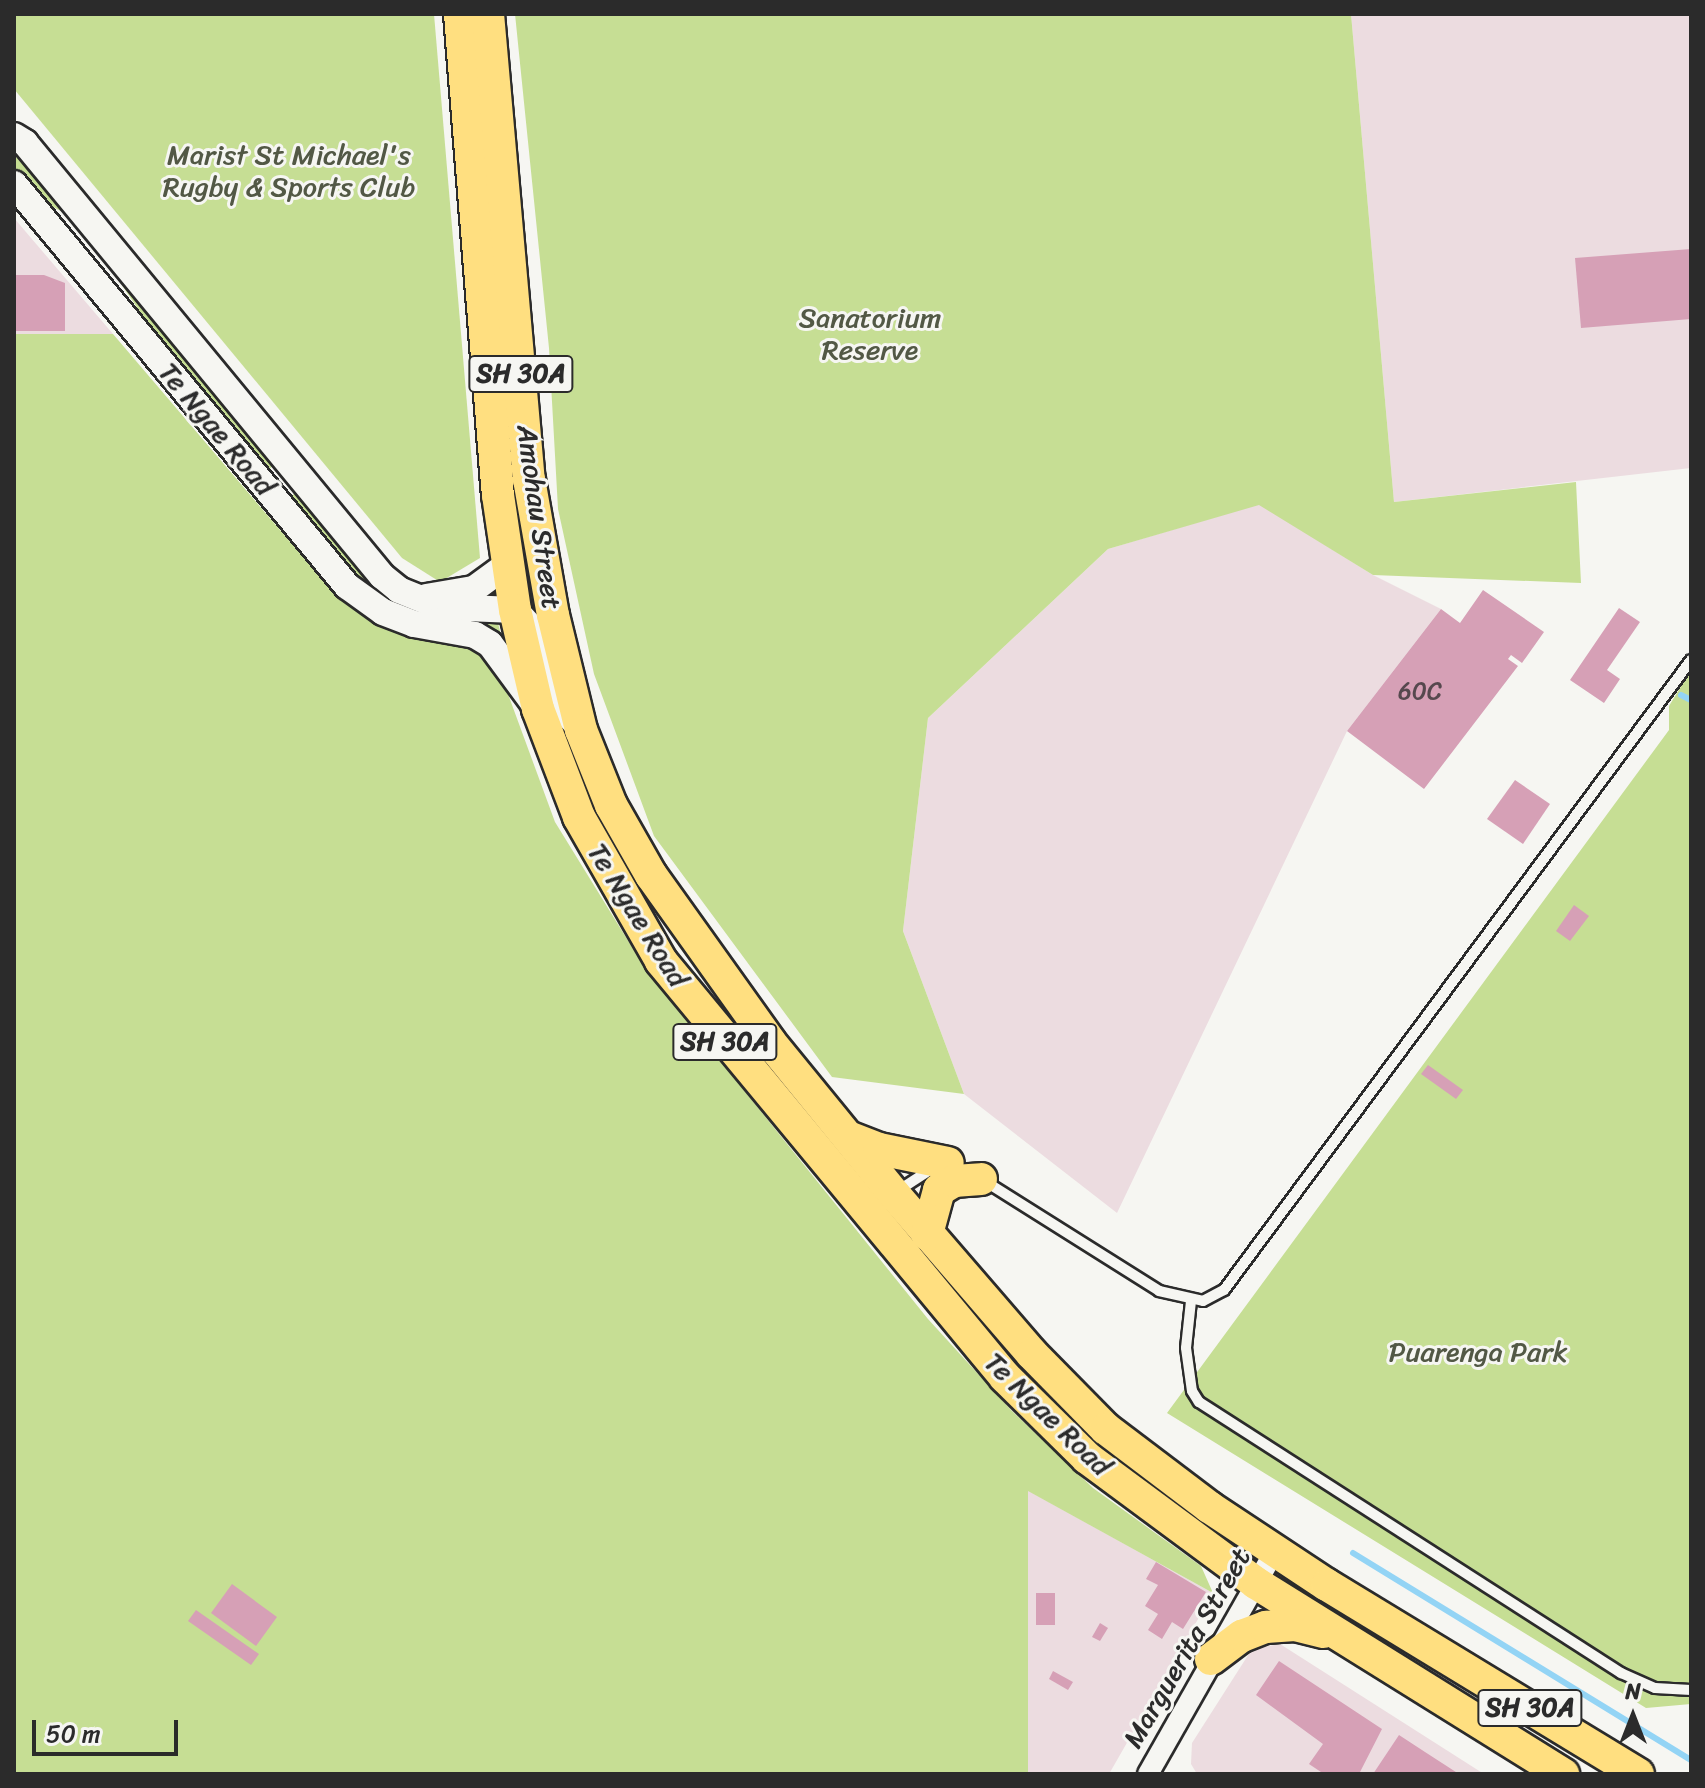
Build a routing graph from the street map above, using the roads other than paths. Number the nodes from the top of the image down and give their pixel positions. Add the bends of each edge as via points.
1 (460, 14) edge
2 (488, 14) edge
3 (14, 136) edge
4 (14, 184) edge
5 (113, 249) junction
6 (87, 271) junction
7 (295, 470) junction
8 (268, 490) junction
9 (508, 564) junction
10 (419, 598) junction
11 (515, 610) junction
12 (1691, 660) edge
13 (538, 709) junction
14 (581, 730) junction
15 (848, 1137) junction
16 (948, 1163) junction
17 (981, 1179) junction
18 (881, 1205) junction
19 (927, 1234) junction
20 (1191, 1301) junction
21 (1275, 1550) junction
22 (1256, 1583) junction
23 (1342, 1637) junction
24 (1211, 1659) junction
25 (1691, 1690) edge
26 (1149, 1774) edge
27 (1563, 1774) edge
28 (1638, 1774) edge

1 - 9 main road, Amohau Street / SH 30A
2 - 14 main road, Amohau Street / SH 30A via 529,479 553,615
3 - 5 street, Te Ngae Road
4 - 6 street, Te Ngae Road
5 - 6 street
5 - 7 street, Te Ngae Road
6 - 8 street, Te Ngae Road
7 - 8 street
7 - 10 street, Te Ngae Road via 382,576
8 - 13 street, Te Ngae Road via 347,586 404,620 475,635 490,644
9 - 10 street via 474,589
9 - 11 main road, Amohau Street / SH 30A
10 - 11 street, Te Ngae Road via 468,611
11 - 13 main road, Amohau Street / SH 30A
11 - 14 street, Te Ngae Road via 539,636 556,702
12 - 20 lane via 1234,1281 1213,1297
13 - 18 main road, Te Ngae Road / SH 30A via 592,843 661,961
14 - 15 main road, Te Ngae Road / SH 30A via 623,830 659,886 760,1029
15 - 16 main road
15 - 18 main road, Te Ngae Road / SH 30A
16 - 17 lane
16 - 18 lane via 922,1173
17 - 19 main road via 954,1181 939,1190
17 - 20 lane via 1159,1291
18 - 19 main road, Te Ngae Road / SH 30A
18 - 22 main road, Te Ngae Road / SH 30A via 1044,1417 1178,1530
19 - 21 main road, Te Ngae Road / SH 30A via 1106,1429
20 - 25 lane via 1186,1348 1199,1402 1621,1673 1655,1688
21 - 22 street, Marguerita Street
21 - 28 main road, Te Ngae Road / SH 30A
22 - 23 main road, Te Ngae Road / SH 30A
22 - 24 street, Marguerita Street
23 - 24 main road via 1295,1625 1266,1627 1242,1636
23 - 27 main road, Te Ngae Road / SH 30A
24 - 26 street, Marguerita Street

